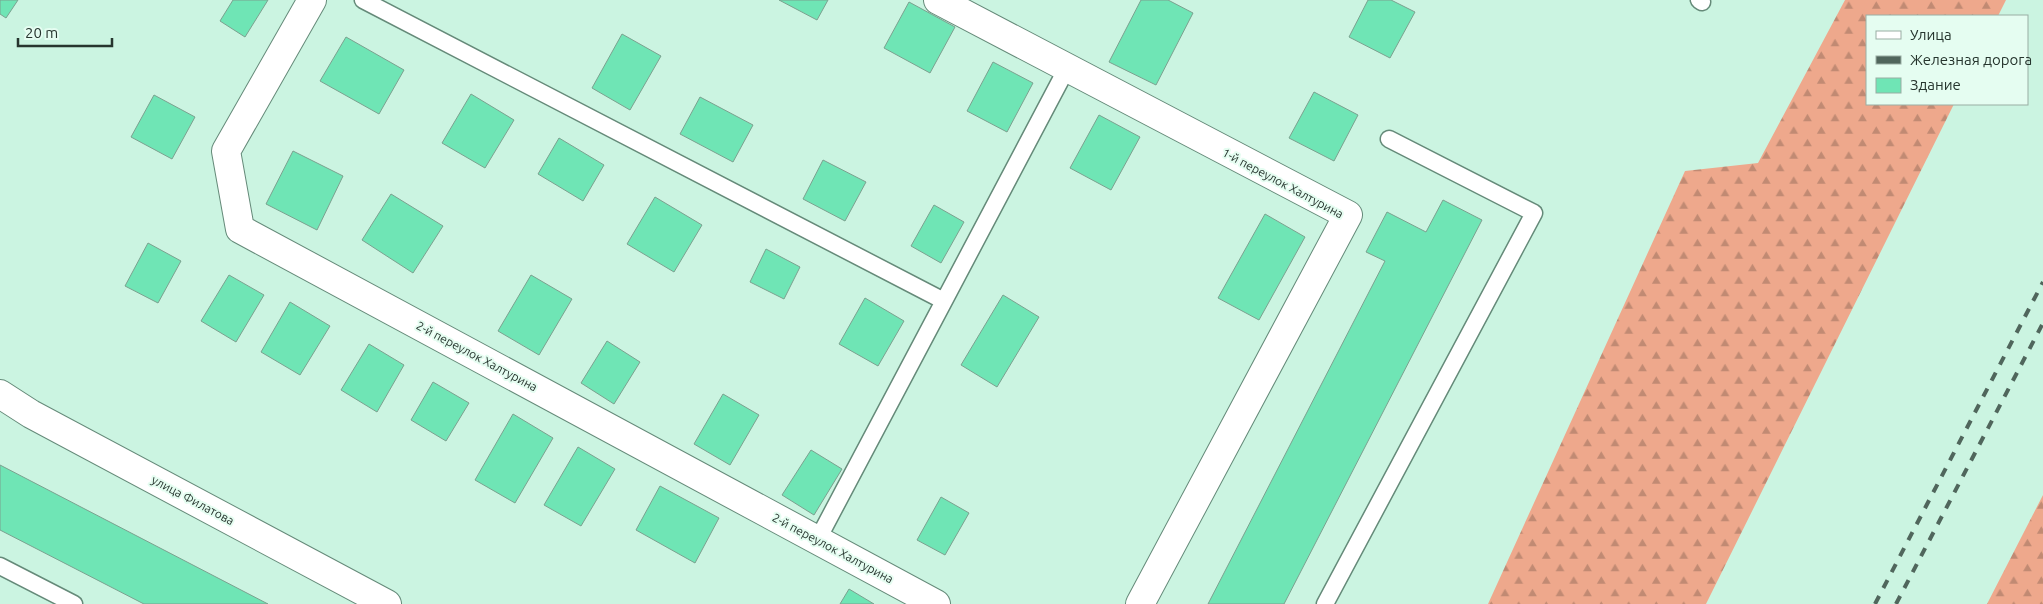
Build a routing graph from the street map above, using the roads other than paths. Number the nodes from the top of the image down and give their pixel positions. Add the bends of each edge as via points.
1 (312, 0) edge
2 (363, 0) edge
3 (938, 0) edge
4 (1067, 68) junction
5 (1389, 139) dead end
6 (944, 301) junction
7 (0, 394) edge
8 (818, 539) junction
9 (0, 566) edge
10 (74, 604) edge
11 (387, 604) edge
12 (936, 604) edge
13 (1140, 604) edge
14 (1325, 604) edge

1 - 8 street, 2-й переулок Халтурина via 226,151 240,229
2 - 6 lane
3 - 4 street, 1-й переулок Халтурина
4 - 6 lane
4 - 13 street, 1-й переулок Халтурина via 1348,215
5 - 14 lane via 1534,213
6 - 8 lane
7 - 11 street, улица Филатова
8 - 12 street, 2-й переулок Халтурина
9 - 10 lane

